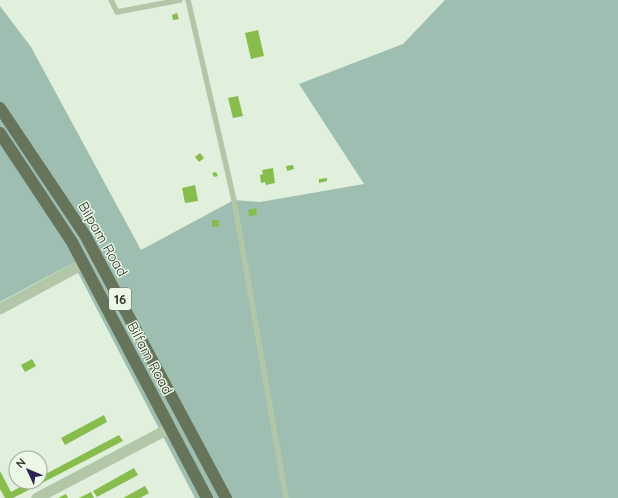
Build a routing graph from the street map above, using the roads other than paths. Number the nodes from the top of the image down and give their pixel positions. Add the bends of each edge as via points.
1 (111, 0) edge
2 (180, 0) edge
3 (188, 0) edge
4 (0, 108) edge
5 (0, 133) edge
6 (83, 264) junction
7 (0, 309) edge
8 (170, 428) junction
9 (37, 498) edge
10 (207, 498) edge
11 (226, 498) edge
12 (286, 498) edge

1 - 2 lane via 117,12
3 - 12 lane via 234,200
4 - 11 main road, Bilpam Road / 16 via 85,235
5 - 6 main road, Bilfam Road / 16 via 72,242
6 - 7 street
6 - 8 main road, Bilfam Road / 16
8 - 9 street
8 - 10 main road, Bilfam Road / 16

